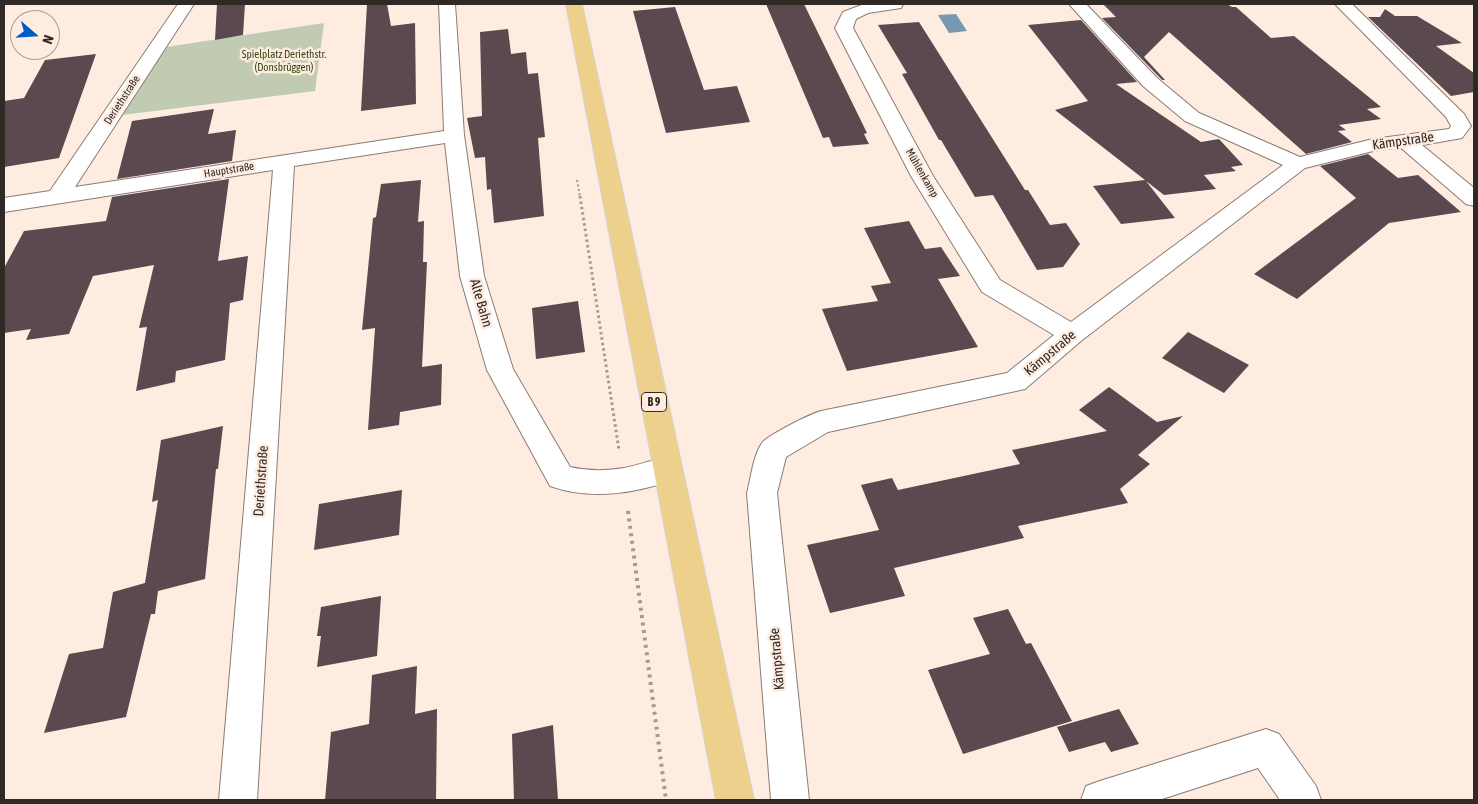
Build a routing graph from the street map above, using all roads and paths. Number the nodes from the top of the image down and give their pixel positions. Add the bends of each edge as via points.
1 (186, 4) edge
2 (447, 4) edge
3 (574, 4) edge
4 (896, 4) edge
5 (1076, 4) edge
6 (1343, 4) edge
7 (454, 135) junction
8 (1405, 141) junction
9 (284, 162) junction
10 (1298, 164) junction
11 (577, 179) dead end
12 (58, 196) junction
13 (1474, 198) edge
14 (4, 204) edge
15 (1072, 334) junction
16 (667, 470) junction
17 (624, 482) junction
18 (238, 800) edge
19 (666, 800) edge
20 (735, 800) edge
21 (790, 800) edge
22 (1100, 800) edge
23 (1302, 800) edge

1 - 12 street, Deriethstraße
2 - 7 street, Alte Bahn
3 - 16 main road, B 9
4 - 15 street, Mühlenkamp via 864,9 849,16 844,28 922,176 991,286
5 - 10 street via 1150,82 1192,117
6 - 8 street, Kämpstraße via 1454,114 1461,126 1455,134
7 - 9 street, Hauptstraße
7 - 17 street, Alte Bahn via 472,276 500,370 560,477 583,483
8 - 10 street, Kämpstraße via 1373,145
8 - 13 street
9 - 12 street, Hauptstraße
9 - 18 street, Deriethstraße
10 - 15 street, Kämpstraße
11 - 17 path
12 - 14 street, Hauptstraße
15 - 21 street, Kämpstraße via 1015,382 821,422 773,450 762,493
16 - 17 street, Alte Bahn
16 - 20 main road, B 9
17 - 19 path
22 - 23 street via 1266,747

